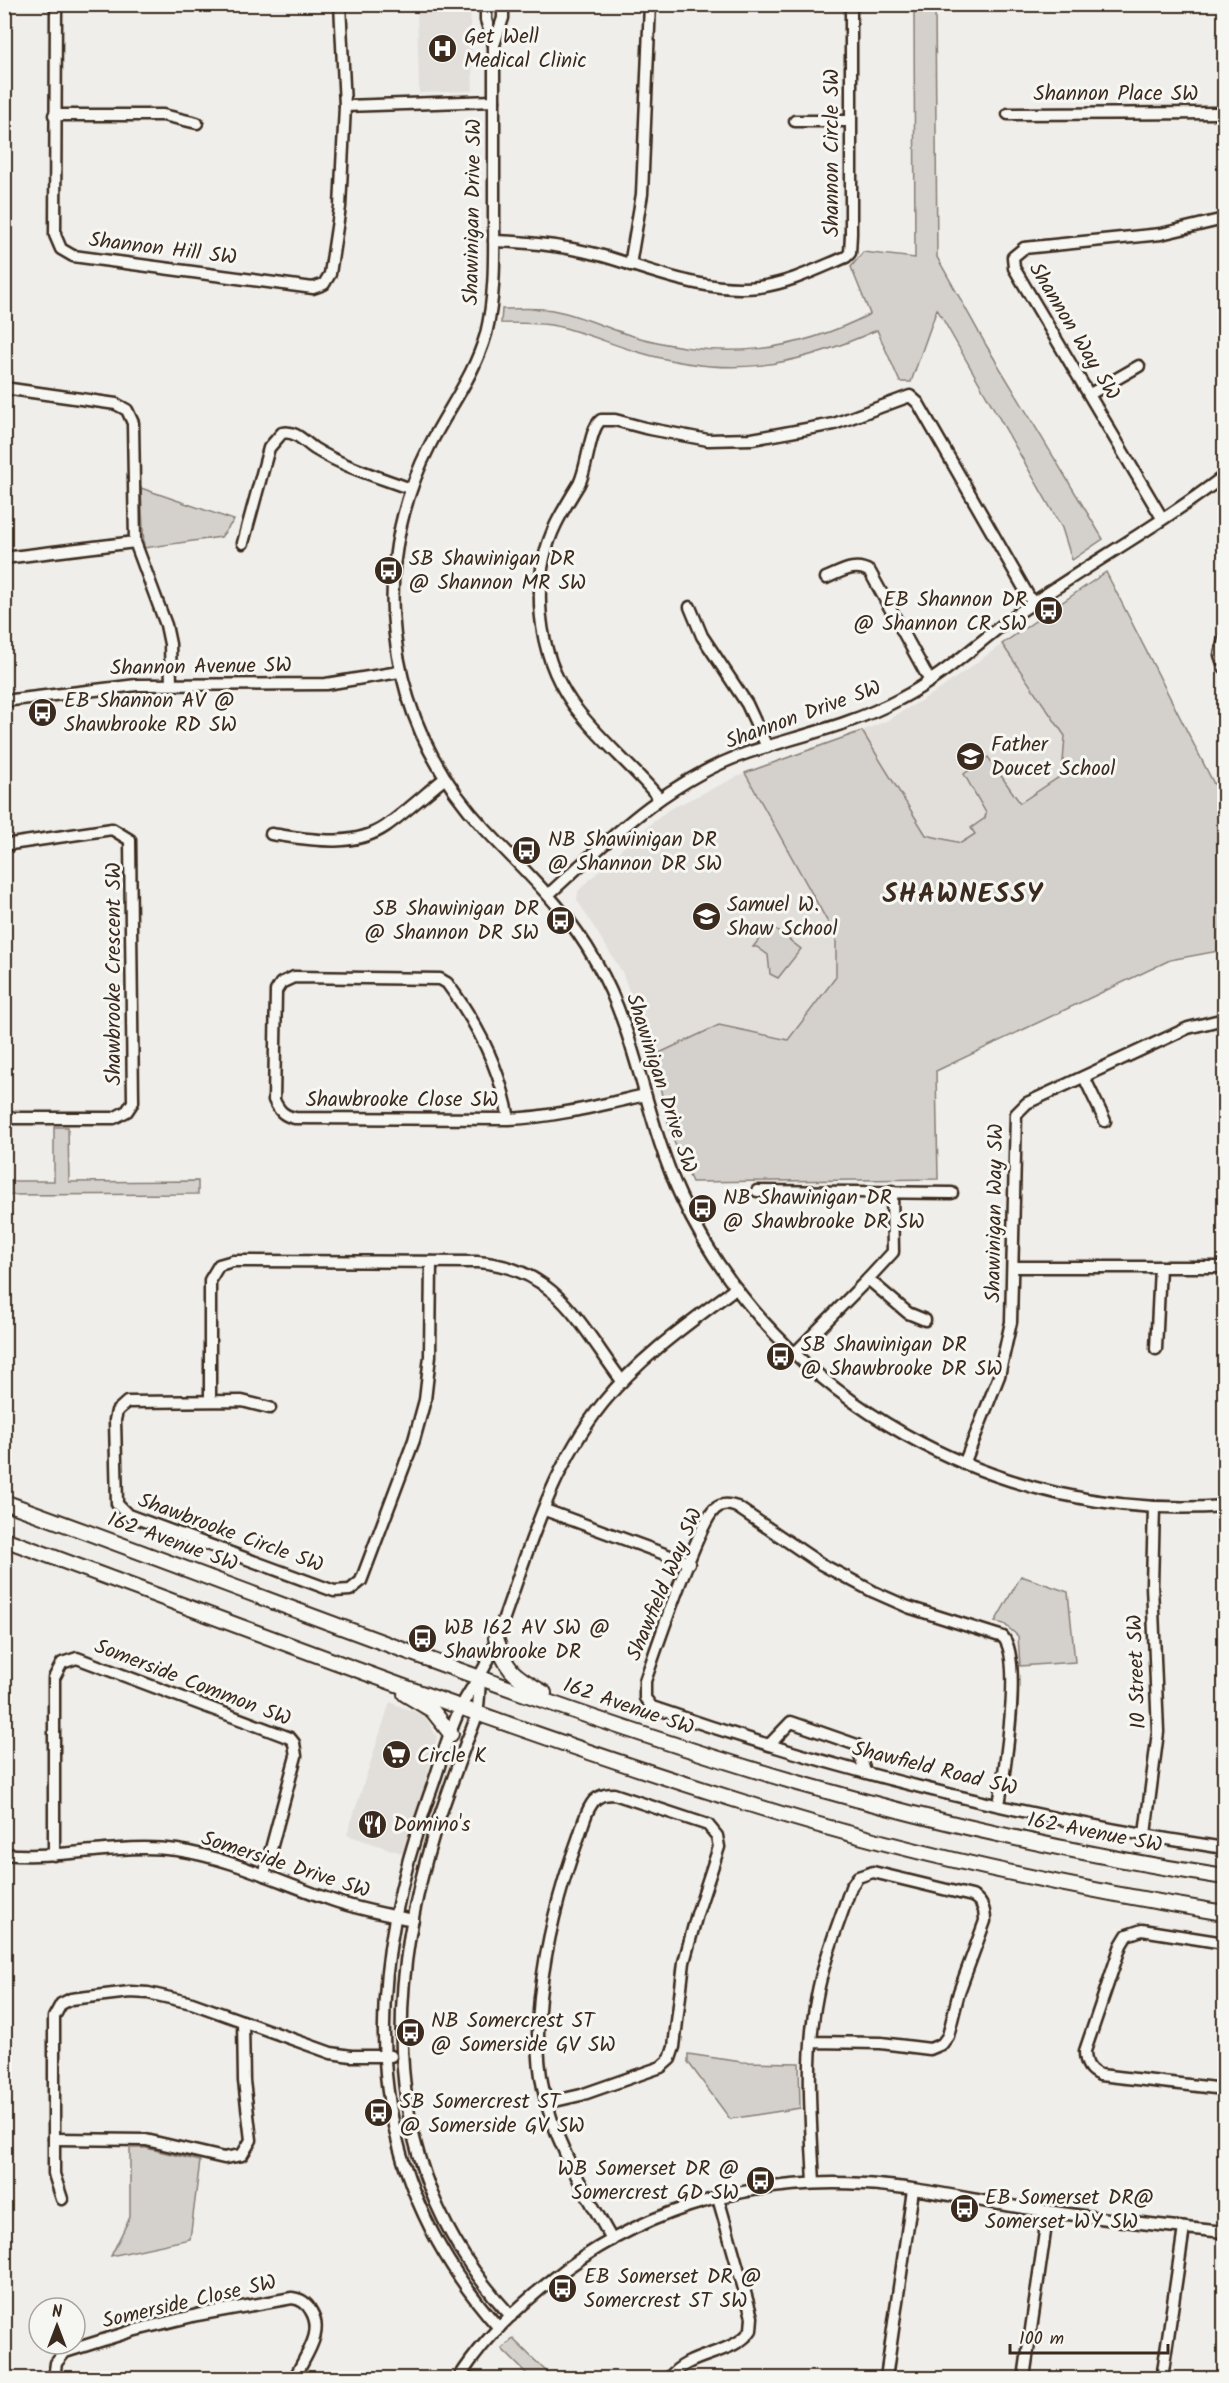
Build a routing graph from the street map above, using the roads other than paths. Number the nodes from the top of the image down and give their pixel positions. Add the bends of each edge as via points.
1 (56, 4) edge
2 (340, 4) edge
3 (486, 4) edge
4 (503, 4) edge
5 (650, 4) edge
6 (851, 4) edge
7 (494, 45) junction
8 (494, 101) junction
9 (345, 106) junction
10 (1224, 113) edge
11 (1008, 114) dead end
12 (54, 116) junction
13 (795, 121) dead end
14 (850, 121) junction
15 (197, 123) dead end
16 (1224, 219) edge
17 (494, 241) junction
18 (630, 265) junction
19 (1139, 366) dead end
20 (4, 388) edge
21 (1090, 394) junction
22 (1224, 476) edge
23 (411, 489) junction
24 (1162, 518) junction
25 (135, 542) junction
26 (243, 543) dead end
27 (4, 558) edge
28 (826, 578) dead end
29 (1033, 604) junction
30 (690, 607) dead end
31 (1224, 639) edge
32 (1224, 667) edge
33 (399, 672) junction
34 (930, 681) junction
35 (171, 684) junction
36 (4, 702) edge
37 (767, 747) junction
38 (444, 779) junction
39 (659, 798) junction
40 (271, 834) dead end
41 (4, 845) edge
42 (549, 894) junction
43 (1224, 1019) edge
44 (1084, 1077) junction
45 (645, 1095) junction
46 (4, 1118) edge
47 (509, 1119) junction
48 (1105, 1121) dead end
49 (758, 1191) dead end
50 (892, 1191) junction
51 (952, 1193) dead end
52 (431, 1262) junction
53 (1014, 1267) junction
54 (1160, 1267) junction
55 (1224, 1267) edge
56 (868, 1279) junction
57 (736, 1288) junction
58 (925, 1320) dead end
59 (1156, 1349) dead end
60 (794, 1354) junction
61 (622, 1381) junction
62 (210, 1400) junction
63 (270, 1408) dead end
64 (964, 1464) junction
65 (4, 1502) edge
66 (1224, 1506) edge
67 (1154, 1508) junction
68 (545, 1510) junction
69 (4, 1539) edge
70 (689, 1563) junction
71 (496, 1638) junction
72 (375, 1676) junction
73 (480, 1678) junction
74 (645, 1698) joint
75 (460, 1707) junction
76 (566, 1707) junction
77 (477, 1713) junction
78 (451, 1734) junction
79 (770, 1745) junction
80 (865, 1772) junction
81 (999, 1805) junction
82 (1145, 1834) junction
83 (1224, 1848) edge
84 (4, 1854) edge
85 (54, 1855) junction
86 (264, 1875) junction
87 (1224, 1877) edge
88 (1224, 1913) edge
89 (397, 1917) junction
90 (413, 1920) junction
91 (1224, 1943) edge
92 (243, 2021) junction
93 (811, 2042) junction
94 (401, 2055) junction
95 (384, 2056) junction
96 (1224, 2090) edge
97 (546, 2103) junction
98 (54, 2139) junction
99 (814, 2183) junction
100 (913, 2190) junction
101 (718, 2198) junction
102 (62, 2199) dead end
103 (1048, 2211) junction
104 (1184, 2228) junction
105 (1224, 2232) edge
106 (612, 2240) junction
107 (511, 2316) junction
108 (499, 2328) junction
109 (54, 2379) edge
110 (295, 2379) edge
111 (459, 2379) edge
112 (669, 2379) edge
113 (886, 2379) edge
114 (1024, 2379) edge
115 (1162, 2379) edge

1 - 12 street, Shannon Hill SW
2 - 9 street, Shannon Hill SW
3 - 7 street, Shawinigan Drive SW via 486,20
4 - 7 street, Shawinigan Drive SW via 503,18
5 - 18 street via 642,194
6 - 14 street, Shannon Circle SW
7 - 8 street, Shawinigan Drive SW
8 - 9 street
8 - 17 street, Shawinigan Drive SW
9 - 12 street, Shannon Hill SW via 340,207 330,274 324,284 313,288 64,252 56,235
10 - 11 street, Shannon Place SW
12 - 15 street via 163,115
13 - 14 street
14 - 18 street, Shannon Circle SW via 850,252 846,257 809,274 759,287 688,282
16 - 21 street, Shannon Way SW via 1161,234 1024,248 1015,254 1014,268
17 - 18 street, Shannon Circle SW via 572,249
17 - 23 street, Shawinigan Drive SW via 492,298 482,347 466,386 431,444
19 - 21 street
20 - 25 street via 116,404 127,410 133,423
21 - 24 street, Shannon Way SW
22 - 24 street, Shannon Drive SW
23 - 26 street via 340,461 296,435 282,433 269,448
23 - 33 street, Shawinigan Drive SW via 398,539 393,585
24 - 29 street, Shannon Drive SW
25 - 27 street
25 - 35 street via 166,626
28 - 34 street via 852,567 870,572
29 - 34 street, Shannon Drive SW
29 - 39 street via 918,403 910,396 834,423 752,439 708,440 601,420 594,429 582,478 549,544 540,598 546,649 573,704
30 - 37 street via 702,636 747,704
31 - 32 street via 1220,655
33 - 35 street, Shannon Avenue SW via 326,684
33 - 38 street, Shawinigan Drive SW via 420,730
34 - 37 street, Shannon Drive SW via 850,722
35 - 36 street, Shannon Avenue SW via 98,688
37 - 39 street, Shannon Drive SW via 725,762
38 - 40 street via 374,833 331,840
38 - 42 street, Shawinigan Drive SW via 486,831
39 - 42 street, Shannon Drive SW
41 - 46 street, Shawbrooke Crescent SW via 112,829 130,840 133,1044 133,1102 121,1116
42 - 45 street, Shawinigan Drive SW via 596,961 614,997
43 - 44 street, Shawinigan Way SW via 1188,1028
44 - 48 street
44 - 53 street, Shawinigan Way SW via 1027,1103 1016,1114
45 - 47 street, Shawbrooke Close SW
45 - 57 street, Shawinigan Drive SW via 657,1138 684,1204
47 - 47 street, Shawbrooke Close SW via 288,1117 274,1100 276,991 280,983 294,977 440,979 478,1028 495,1066
49 - 50 street
50 - 51 street
50 - 56 street via 893,1252
52 - 61 street via 490,1263 535,1278 554,1290 572,1309
52 - 62 street via 233,1261 219,1265 210,1280
52 - 62 street, Shawbrooke Circle SW via 430,1356 420,1419 361,1581 350,1590 334,1591 119,1509 115,1494 117,1411 133,1401
53 - 54 street
53 - 64 street, Shawinigan Way SW via 1011,1322 999,1376
54 - 55 street
54 - 59 street
56 - 58 street via 908,1313
56 - 60 street
57 - 60 street, Shawinigan Drive SW
57 - 61 street via 651,1353
60 - 64 street, Shawinigan Drive SW via 867,1412
61 - 68 street via 577,1441
62 - 63 street via 242,1401
64 - 67 street, Shawinigan Drive SW via 1039,1490
65 - 73 main road, 162 Avenue SW
66 - 67 street, Shawinigan Drive SW
67 - 82 street, 10 Street SW via 1152,1585 1158,1732
68 - 70 street
68 - 71 street
69 - 72 main road
70 - 74 street, Shawfield Way SW via 645,1681
70 - 81 street, Shawfield Way SW via 710,1514 720,1506 733,1505 821,1564 874,1592 1003,1637 1009,1648 1011,1715
71 - 73 street
71 - 76 main road via 506,1666 515,1676
72 - 75 main road
72 - 78 main road via 432,1710
73 - 75 street
73 - 76 main road, 162 Avenue SW
73 - 77 street
74 - 79 street, Shawfield Road SW via 652,1707
75 - 77 main road
75 - 78 street
76 - 87 main road, 162 Avenue SW via 797,1782 903,1811 1050,1845
77 - 88 main road via 728,1798 887,1843 1114,1895
77 - 90 street via 434,1832
78 - 89 street via 418,1827
79 - 80 street, Shawfield Road SW
79 - 80 street via 791,1722 857,1745
80 - 81 street, Shawfield Road SW
81 - 82 street, Shawfield Road SW
82 - 83 street, Shawfield Road SW
84 - 85 street, Somerside Drive SW
85 - 86 street, Somerside Drive SW via 124,1847 178,1850
85 - 86 street, Somerside Common SW via 54,1678 62,1663 76,1658 290,1738 296,1756
86 - 89 street, Somerside Drive SW via 359,1909
89 - 90 street, Somerside Drive SW
89 - 95 street via 386,1999
90 - 94 street via 401,2007
91 - 96 street via 1142,1930 1127,1935 1085,2051 1090,2070 1100,2076
92 - 95 street via 331,2053
92 - 98 street via 148,1993 116,1993 66,2001 54,2017
92 - 98 street via 244,2081 251,2140 242,2154 224,2158 146,2140
93 - 93 street via 823,1967 858,1877 873,1872 979,1901 985,1921 958,1992 948,2036 942,2044 930,2049 881,2043
93 - 99 street
94 - 95 street
94 - 107 street via 409,2121 436,2204 466,2259
95 - 108 street via 396,2140 416,2201 453,2270
97 - 97 street via 539,2064 540,1997 557,1904 590,1806 600,1796 614,1794 708,1825 715,1832 719,1847 684,1962 670,2059 661,2067
97 - 106 street via 565,2155
98 - 102 street via 54,2174
99 - 100 street
99 - 101 street
100 - 103 street
100 - 113 street
101 - 106 street via 668,2214
101 - 112 street via 752,2317 751,2330 741,2340 680,2367
103 - 104 street
103 - 114 street
104 - 105 street
104 - 115 street
106 - 107 street via 555,2277
107 - 108 street
108 - 111 street
109 - 110 street, Somerside Close SW via 56,2362 65,2352 197,2315 292,2298 309,2306 317,2324 316,2335

